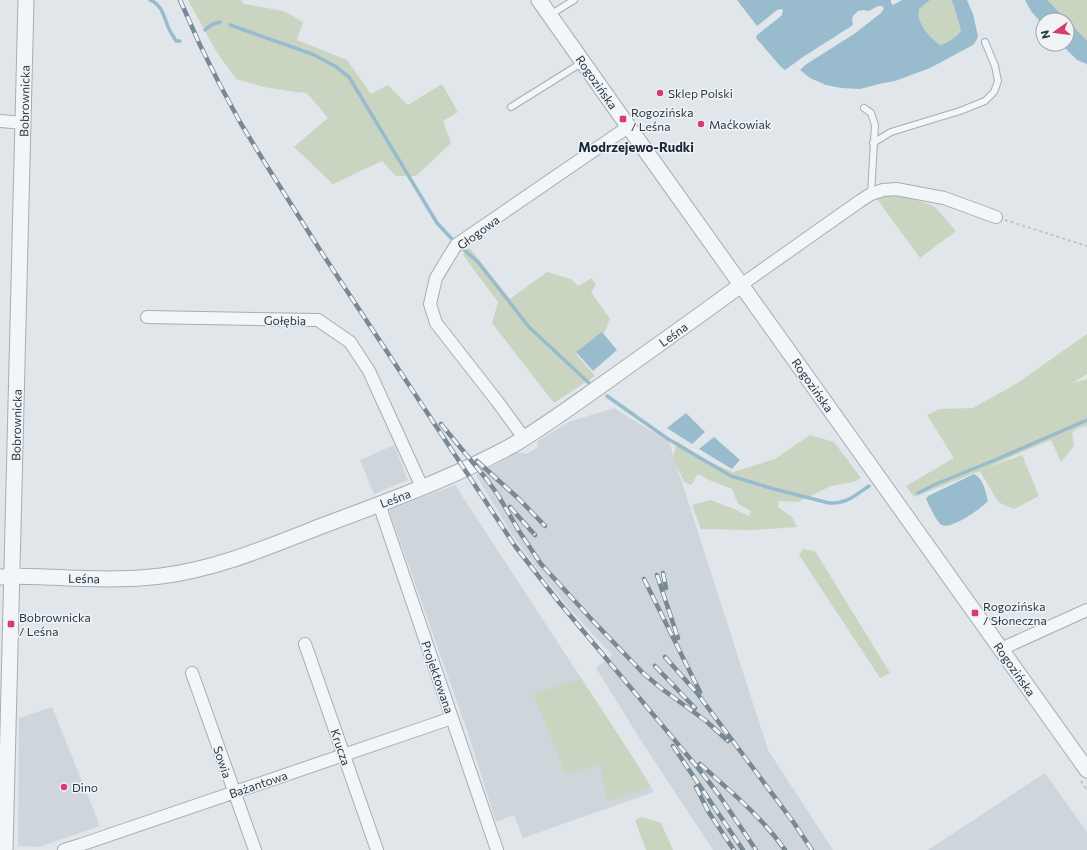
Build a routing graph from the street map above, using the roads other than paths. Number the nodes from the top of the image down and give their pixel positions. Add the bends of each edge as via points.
1 (26, 0) edge
2 (539, 0) edge
3 (574, 0) edge
4 (550, 16) junction
5 (985, 42) dead end
6 (582, 62) junction
7 (511, 107) dead end
8 (864, 108) dead end
9 (0, 121) edge
10 (24, 123) junction
11 (628, 127) junction
12 (873, 143) junction
13 (871, 194) junction
14 (996, 217) road end
15 (741, 285) junction
16 (147, 317) dead end
17 (524, 438) junction
18 (422, 487) junction
19 (380, 504) junction
20 (6, 576) edge
21 (1087, 610) edge
22 (305, 644) dead end
23 (1001, 649) junction
24 (192, 673) dead end
25 (452, 718) junction
26 (344, 755) junction
27 (1087, 770) edge
28 (234, 792) junction
29 (3, 840) edge
30 (64, 850) edge
31 (255, 850) edge
32 (377, 850) edge
33 (497, 850) edge

1 - 10 street, Bobrownicka
2 - 4 street, Rogozińska
3 - 4 lane
4 - 6 street, Rogozińska
5 - 12 lane via 998,81 994,92 985,101 891,132
6 - 7 lane
6 - 11 street, Rogozińska
8 - 12 lane via 871,113 875,124
9 - 10 street
10 - 20 street, Bobrownicka
11 - 15 street, Rogozińska
11 - 17 street, Głogowa via 456,245 436,278 430,304 436,323
12 - 13 lane
13 - 14 street via 883,190 903,190 944,198
13 - 15 street
15 - 17 street, Leśna
15 - 23 street, Rogozińska
16 - 18 street, Gołębia via 318,320 350,342 369,371
17 - 18 street, Leśna
18 - 19 street, Leśna
19 - 20 street, Leśna via 239,558 178,573 126,578
19 - 25 street, Projektowana
20 - 29 street, Bobrownicka
21 - 23 street
22 - 26 street, Krucza
23 - 27 street, Rogozińska
24 - 28 street, Sowia
25 - 26 street, Bażantowa
25 - 33 street, Projektowana
26 - 28 street, Bażantowa
26 - 32 street, Krucza
28 - 30 street, Bażantowa
28 - 31 street, Sowia

